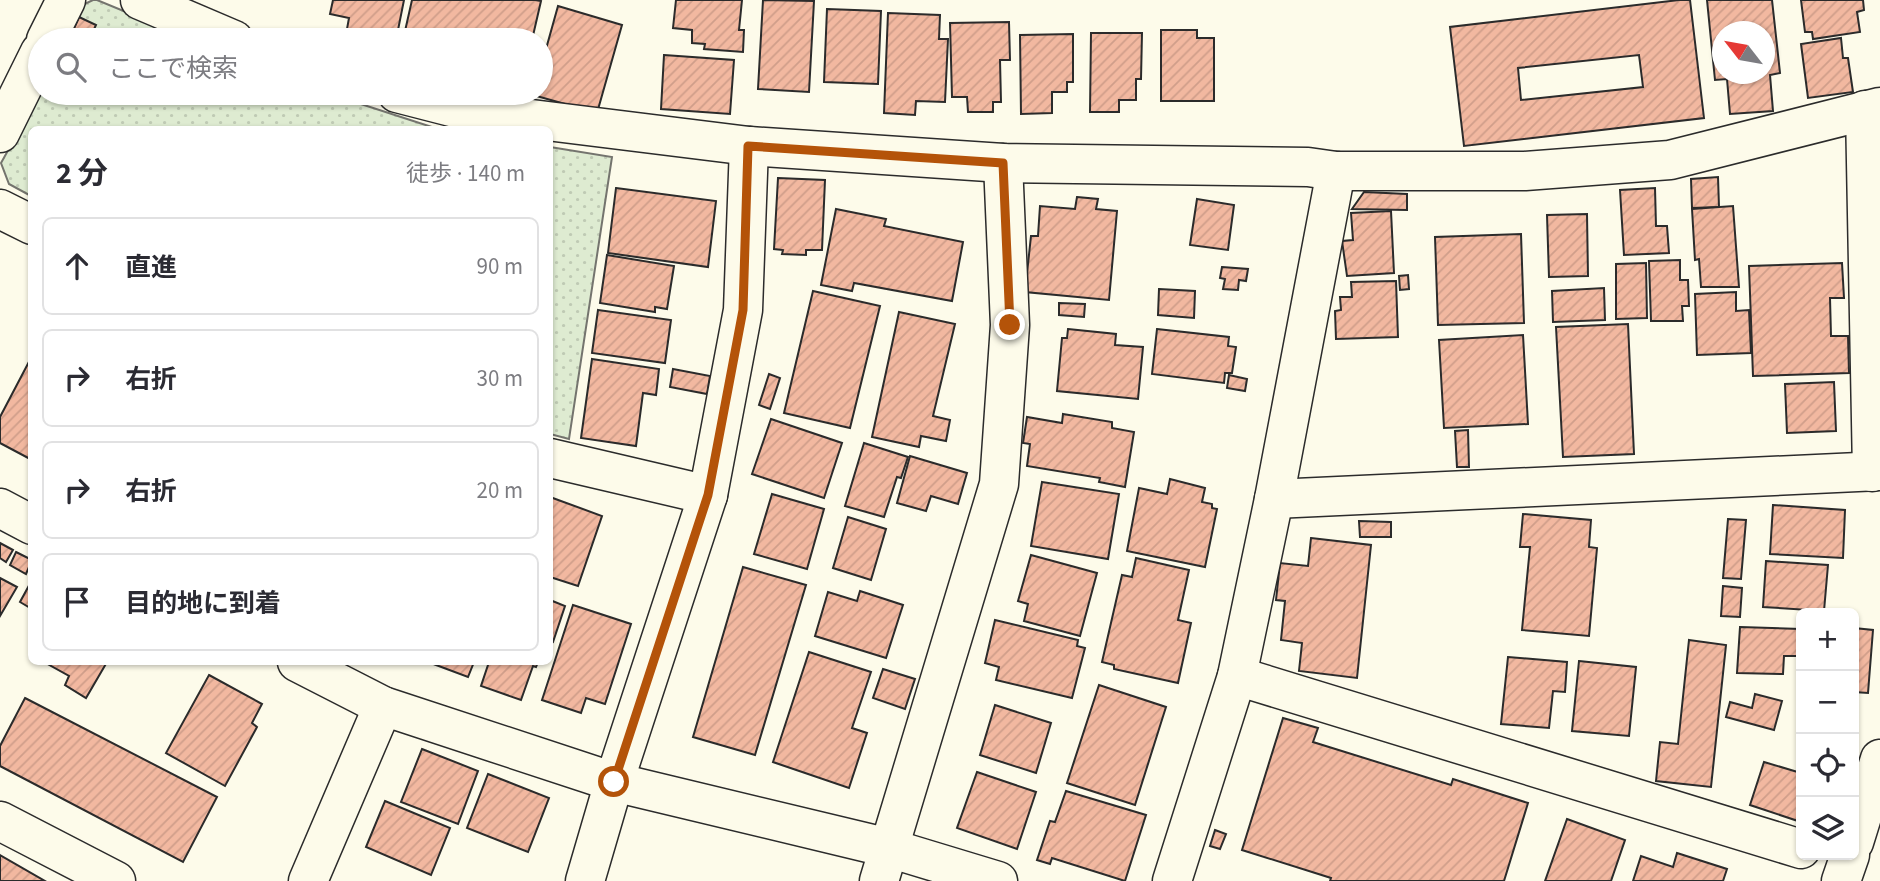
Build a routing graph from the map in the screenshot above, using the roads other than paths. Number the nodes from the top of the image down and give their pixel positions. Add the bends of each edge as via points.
1 (66, 0) edge
2 (140, 0) edge
3 (52, 28) edge
4 (206, 28) edge
5 (28, 68) edge
6 (9, 94) edge
7 (444, 105) edge
8 (1873, 109) edge
9 (0, 133) edge
10 (748, 146) junction
11 (1003, 163) junction
12 (1336, 171) junction
13 (0, 209) edge
14 (28, 223) edge
15 (553, 459) edge
16 (1876, 471) edge
17 (708, 495) junction
18 (1274, 499) junction
19 (0, 508) edge
20 (28, 523) edge
21 (303, 665) edge
22 (1237, 676) junction
23 (383, 706) junction
24 (1880, 760) edge
25 (614, 782) junction
26 (1859, 815) edge
27 (0, 821) edge
28 (1796, 847) edge
29 (884, 864) edge
30 (116, 881) edge
31 (307, 881) edge
32 (585, 881) edge
33 (998, 881) edge
34 (1172, 881) edge

1 - 3 street
2 - 4 street
5 - 6 street
6 - 9 street
7 - 10 street
8 - 12 street via 1670,160 1525,171
8 - 16 street
10 - 11 street
10 - 17 street via 743,310
11 - 12 street
11 - 29 street via 1010,325 999,484
12 - 18 street
13 - 14 street
15 - 17 street
16 - 18 street
17 - 25 street
18 - 22 street
19 - 20 street
21 - 23 street
22 - 28 street
22 - 34 street
23 - 25 street
23 - 31 street
24 - 26 street
25 - 29 street
25 - 32 street
27 - 30 street
29 - 33 street

